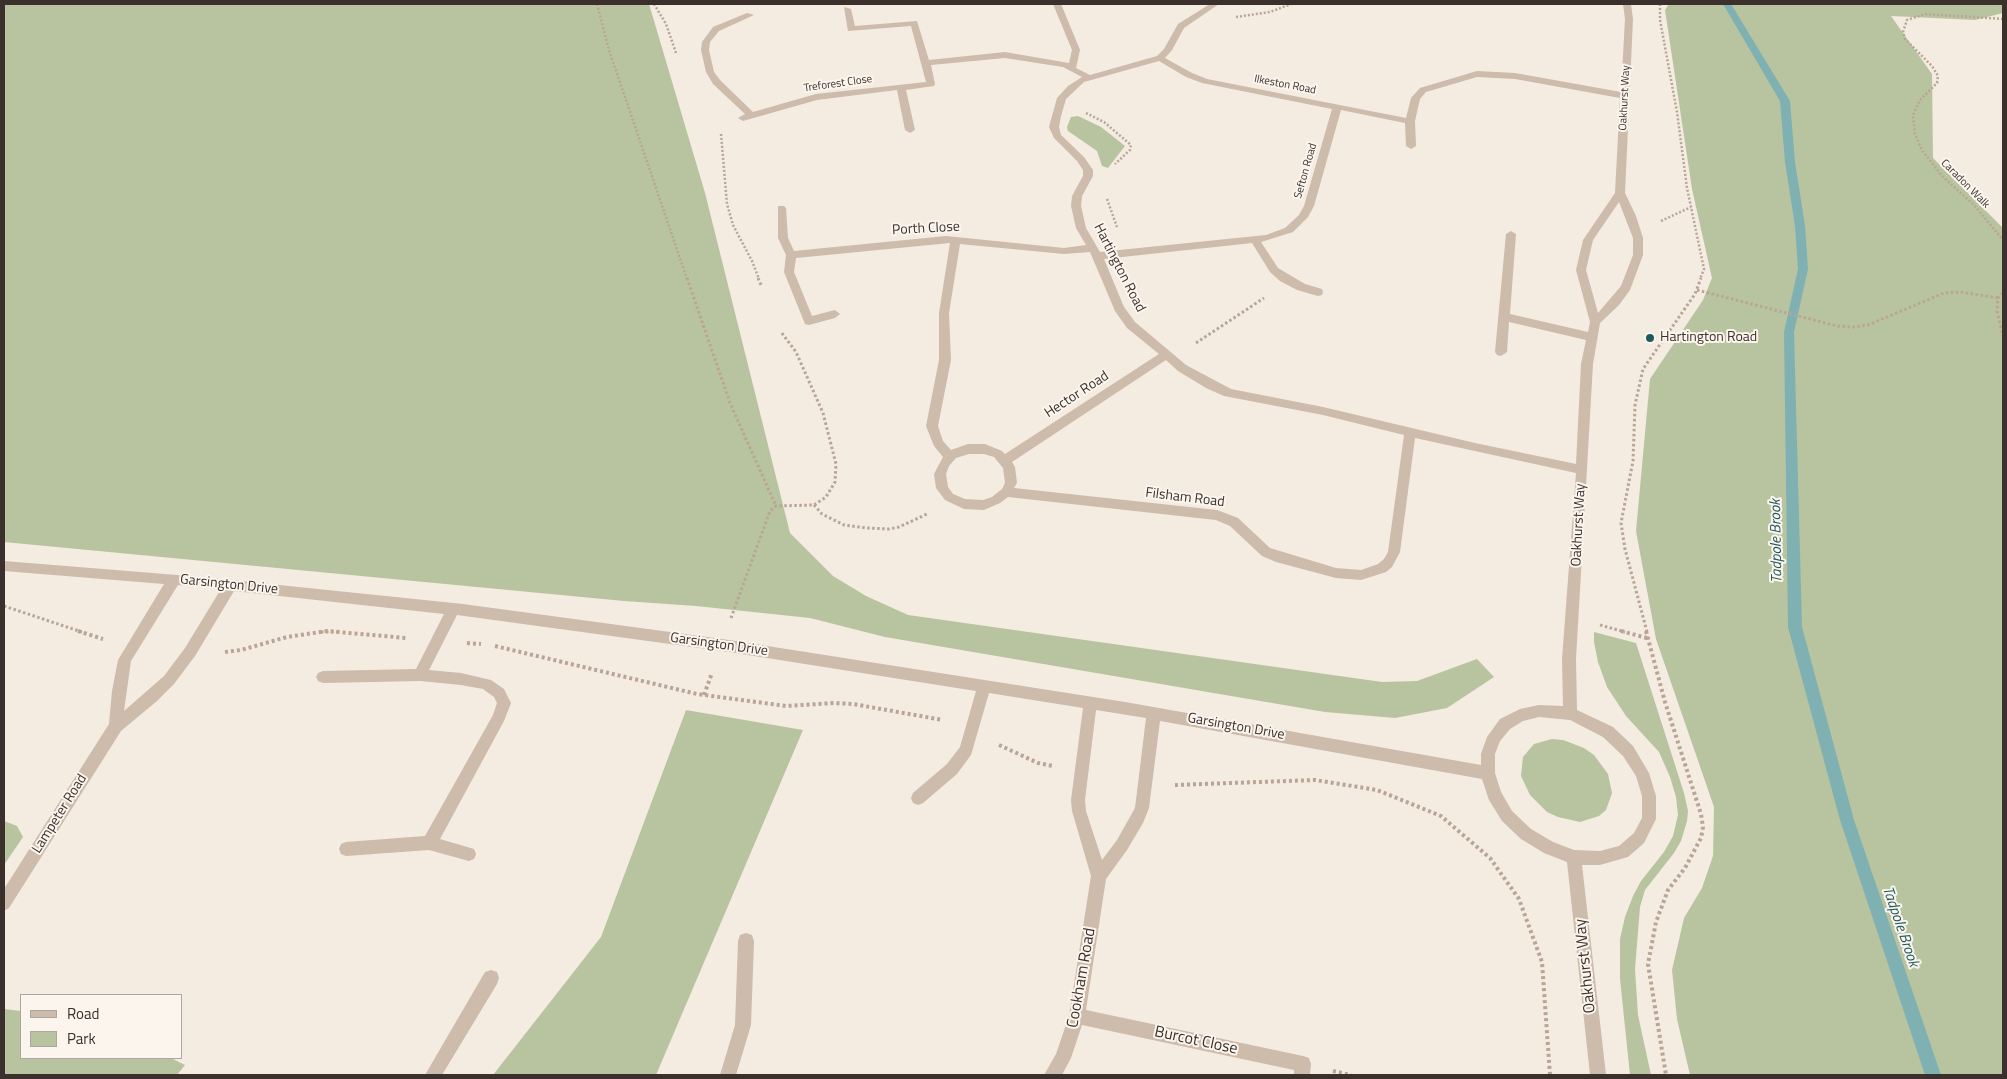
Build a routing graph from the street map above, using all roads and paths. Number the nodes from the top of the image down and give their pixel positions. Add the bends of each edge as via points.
1 (597, 4) edge
2 (654, 4) edge
3 (1057, 4) edge
4 (1215, 4) edge
5 (1290, 4) edge
6 (1627, 4) edge
7 (1660, 4) edge
8 (847, 9) dead end
9 (1202, 11) junction
10 (750, 15) dead end
11 (2003, 20) edge
12 (678, 56) dead end
13 (1160, 58) junction
14 (926, 63) junction
15 (1072, 68) junction
16 (1088, 77) junction
17 (901, 87) junction
18 (1626, 96) junction
19 (1337, 107) junction
20 (1410, 121) junction
21 (720, 128) dead end
22 (910, 130) dead end
23 (1411, 146) dead end
24 (1620, 193) junction
25 (781, 208) dead end
26 (1511, 234) dead end
27 (956, 239) junction
28 (1255, 240) junction
29 (2003, 240) edge
30 (1095, 252) junction
31 (791, 255) junction
32 (1289, 282) junction
33 (763, 288) dead end
34 (1697, 290) junction
35 (1318, 292) dead end
36 (2003, 293) edge
37 (1998, 298) junction
38 (835, 314) dead end
39 (1504, 317) junction
40 (1595, 322) junction
41 (778, 324) dead end
42 (2003, 336) edge
43 (1592, 337) junction
44 (1501, 352) dead end
45 (1168, 357) junction
46 (1410, 432) junction
47 (950, 457) junction
48 (1005, 460) junction
49 (1582, 470) junction
50 (1006, 492) junction
51 (948, 496) junction
52 (814, 505) junction
53 (776, 506) junction
54 (4, 566) edge
55 (174, 580) junction
56 (232, 585) junction
57 (453, 609) junction
58 (1573, 618) junction
59 (1648, 638) junction
60 (722, 645) junction
61 (420, 675) junction
62 (323, 677) dead end
63 (984, 686) junction
64 (704, 695) dead end
65 (1090, 703) junction
66 (1154, 713) junction
67 (1570, 714) junction
68 (116, 726) junction
69 (971, 731) junction
70 (1081, 771) junction
71 (1488, 773) junction
72 (1146, 782) junction
73 (918, 798) dead end
74 (429, 843) junction
75 (346, 849) dead end
76 (468, 854) dead end
77 (1574, 857) junction
78 (1099, 876) junction
79 (4, 902) edge
80 (746, 941) dead end
81 (491, 978) dead end
82 (1077, 1016) junction
83 (433, 1075) edge
84 (728, 1075) edge
85 (1052, 1075) edge
86 (1302, 1075) edge
87 (1550, 1075) edge
88 (1598, 1075) edge
89 (1666, 1075) edge

1 - 53 path via 609,50 730,403
2 - 12 path via 666,24
3 - 15 street via 1076,50
4 - 9 street
5 - 9 path via 1249,16 1216,18
6 - 18 street, Oakhurst Way
7 - 34 path via 1688,188 1704,262
8 - 14 street, Treforest Close via 851,29 914,23
9 - 13 street via 1181,26
10 - 17 street, Treforest Close via 716,29 706,42 705,50 716,82 747,117 816,97
11 - 29 path, Caradon Walk via 1920,15 1907,20 1903,32 1905,39 1938,76 1937,83 1920,100 1913,115 1915,134 1922,150 1942,176 1974,205
13 - 16 street, Hartington Road
13 - 19 street, Ilkeston Road via 1197,79
14 - 15 street via 1005,55
14 - 17 street, Treforest Close via 931,84
15 - 16 street
16 - 30 street, Hartington Road via 1062,98 1054,127 1057,136 1088,170 1076,206 1081,228
17 - 22 street
18 - 20 street via 1532,78 1477,74 1423,90 1416,98
18 - 24 street, Oakhurst Way
19 - 20 street, Ilkeston Road
19 - 28 street, Sefton Road via 1304,217 1282,234
20 - 23 street
21 - 33 path via 732,225
24 - 40 street, Oakhurst Way via 1588,240 1583,257 1581,270
24 - 40 street, Oakhurst Way via 1638,238 1638,255 1626,288
25 - 31 street via 784,240
26 - 39 street
27 - 30 street, Porth Close
27 - 31 street, Porth Close
27 - 47 street via 944,314 945,360 932,426 938,443
28 - 30 street, Sefton Road
28 - 32 street via 1274,270
30 - 45 street, Hartington Road via 1125,317
31 - 38 street via 790,277 809,321
32 - 35 street
32 - 45 path
34 - 37 path via 1838,326 1868,325 1944,293
34 - 59 path via 1642,369 1638,385 1633,461 1621,522
36 - 37 path
37 - 42 path
39 - 43 street
39 - 44 street
40 - 43 street, Oakhurst Way
41 - 52 path via 809,378 825,420 836,464 835,482 826,497
43 - 49 street, Oakhurst Way
45 - 46 street, Hartington Road via 1196,377 1228,393 1323,410
45 - 48 street, Hector Road
46 - 49 street, Hartington Road
46 - 50 street, Filsham Road via 1394,552 1382,568 1361,575 1336,573 1275,556 1262,549 1234,522 1217,515
47 - 48 street via 965,450 978,449 998,454
47 - 51 street via 940,474 942,488
48 - 50 street via 1012,477
49 - 58 street, Oakhurst Way
50 - 51 street via 993,501 977,505 964,504
51 - 52 path via 926,514 889,529 844,524 822,514
52 - 53 path
53 - 60 path via 770,511
54 - 55 street, Garsington Drive
55 - 56 street, Garsington Drive
55 - 68 street, Lampeter Road via 125,660
56 - 57 street, Garsington Drive
56 - 68 street, Lampeter Road via 169,680
57 - 60 street, Garsington Drive
57 - 61 street
58 - 59 path
58 - 67 street, Oakhurst Way via 1569,659
59 - 89 path via 1703,827 1701,838 1685,868 1668,890 1656,922 1648,964
60 - 63 street, Garsington Drive
61 - 62 street
61 - 74 street via 486,684 504,702
63 - 65 street, Garsington Drive
63 - 69 street
64 - 69 path via 786,706 853,704 953,722
65 - 66 street, Garsington Drive
65 - 70 street, Cookham Road
66 - 71 street, Garsington Drive
66 - 72 street, Cookham Road
67 - 71 street via 1539,711 1520,715 1505,724 1491,745
67 - 77 street via 1608,732 1628,751 1642,773 1649,796 1649,819 1639,838 1623,852 1600,858
68 - 79 street, Lampeter Road
69 - 70 path via 1038,763
69 - 73 street via 966,750 952,769
70 - 78 street, Cookham Road via 1079,811
71 - 77 street via 1494,795 1507,816 1526,834 1549,848
72 - 78 street, Cookham Road via 1138,818
72 - 87 path via 1187,785 1315,780 1377,790 1441,816 1490,858 1519,899 1542,962
74 - 75 street
74 - 76 street
77 - 88 street, Oakhurst Way
78 - 82 street, Cookham Road
80 - 84 street via 743,1025
81 - 83 street
82 - 85 street, Cookham Road via 1063,1058
82 - 86 street, Burcot Close via 1303,1064

